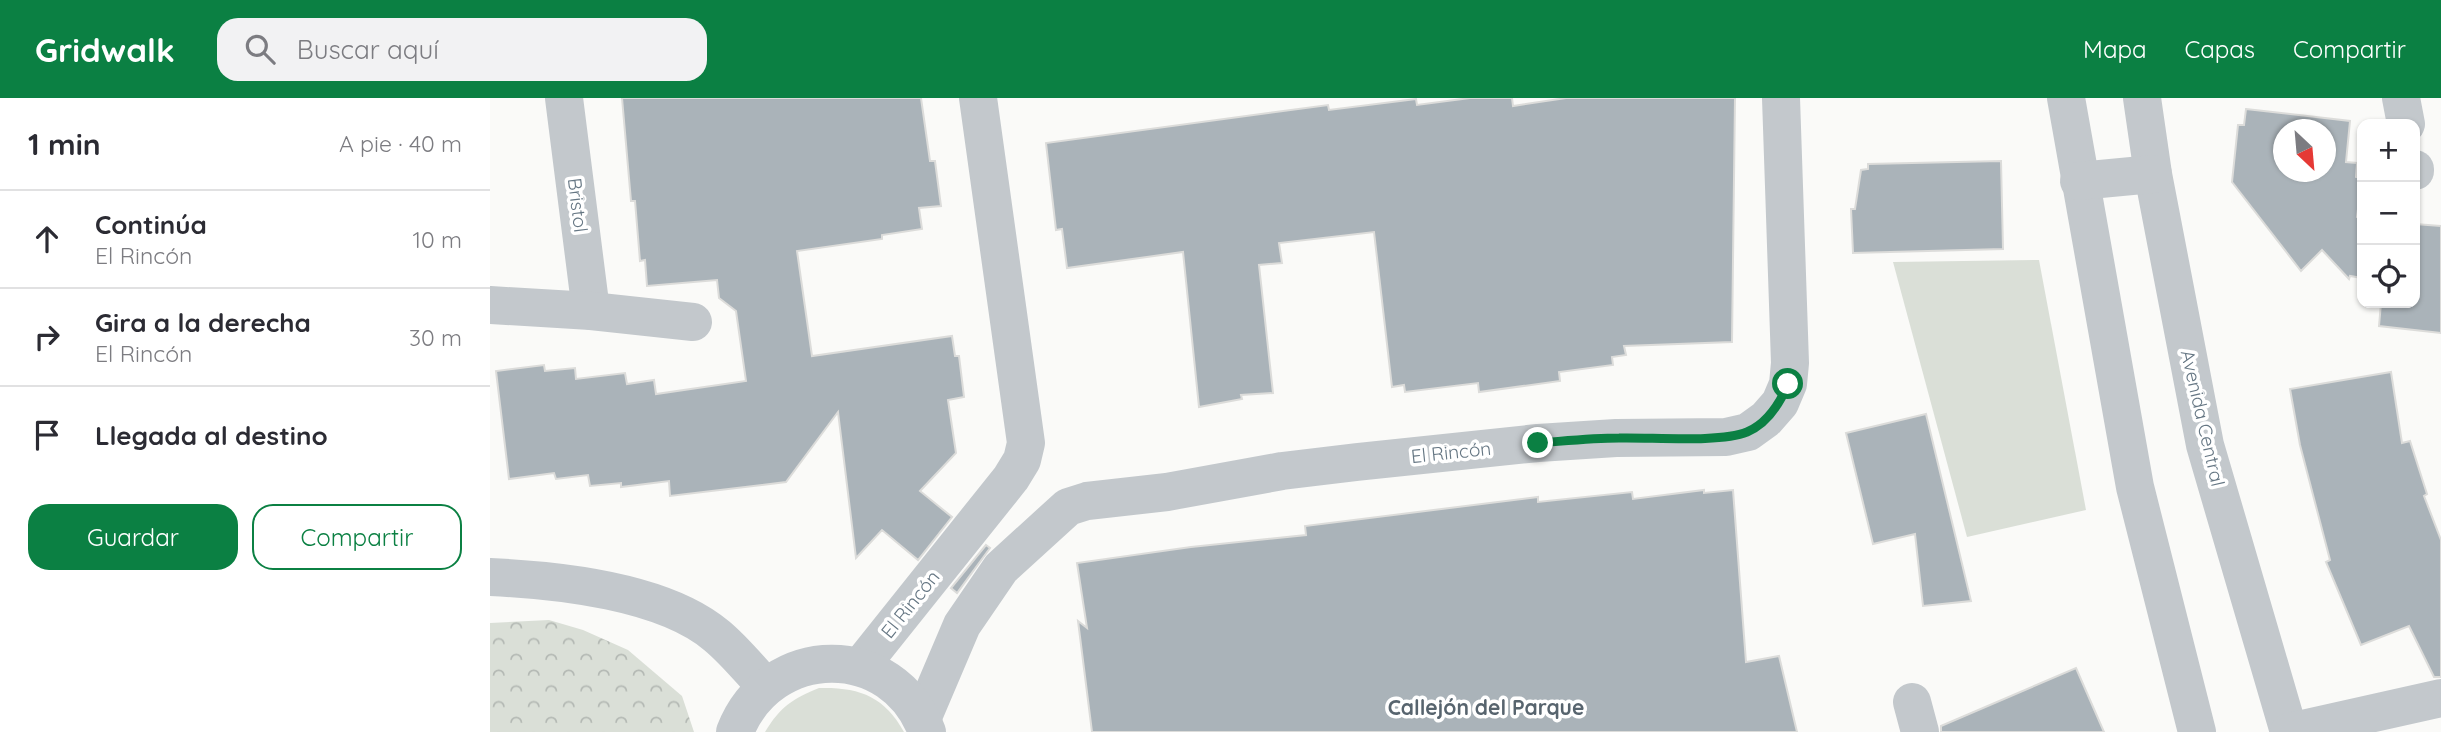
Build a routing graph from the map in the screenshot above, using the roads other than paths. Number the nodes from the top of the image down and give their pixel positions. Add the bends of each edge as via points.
1 (564, 98) edge
2 (1781, 98) edge
3 (2066, 98) edge
4 (2142, 98) edge
5 (2401, 98) edge
6 (989, 100) edge
7 (2405, 119) edge
8 (2153, 174) junction
9 (2080, 181) junction
10 (490, 305) edge
11 (591, 311) junction
12 (694, 322) dead end
13 (490, 577) edge
14 (860, 667) junction
15 (766, 687) junction
16 (2441, 698) edge
17 (925, 725) edge
18 (735, 732) edge
19 (2197, 732) edge
20 (2289, 732) edge

1 - 11 street, Bristol
2 - 17 street, El Rincón via 1790,363 1780,403 1766,419 1748,432 1726,436 1538,443 1357,462 1068,507 1001,568 962,625
3 - 9 street
4 - 8 street, Avenida Central
5 - 7 street
6 - 14 street, El Rincón via 1026,443 1011,478
8 - 9 street
8 - 20 street, Avenida Central via 2205,445
9 - 19 street via 2135,487
10 - 11 street
11 - 12 street
13 - 15 street via 572,584 680,613 716,635
14 - 15 street via 810,665
14 - 17 street via 897,686
15 - 18 street via 743,713
16 - 20 street

